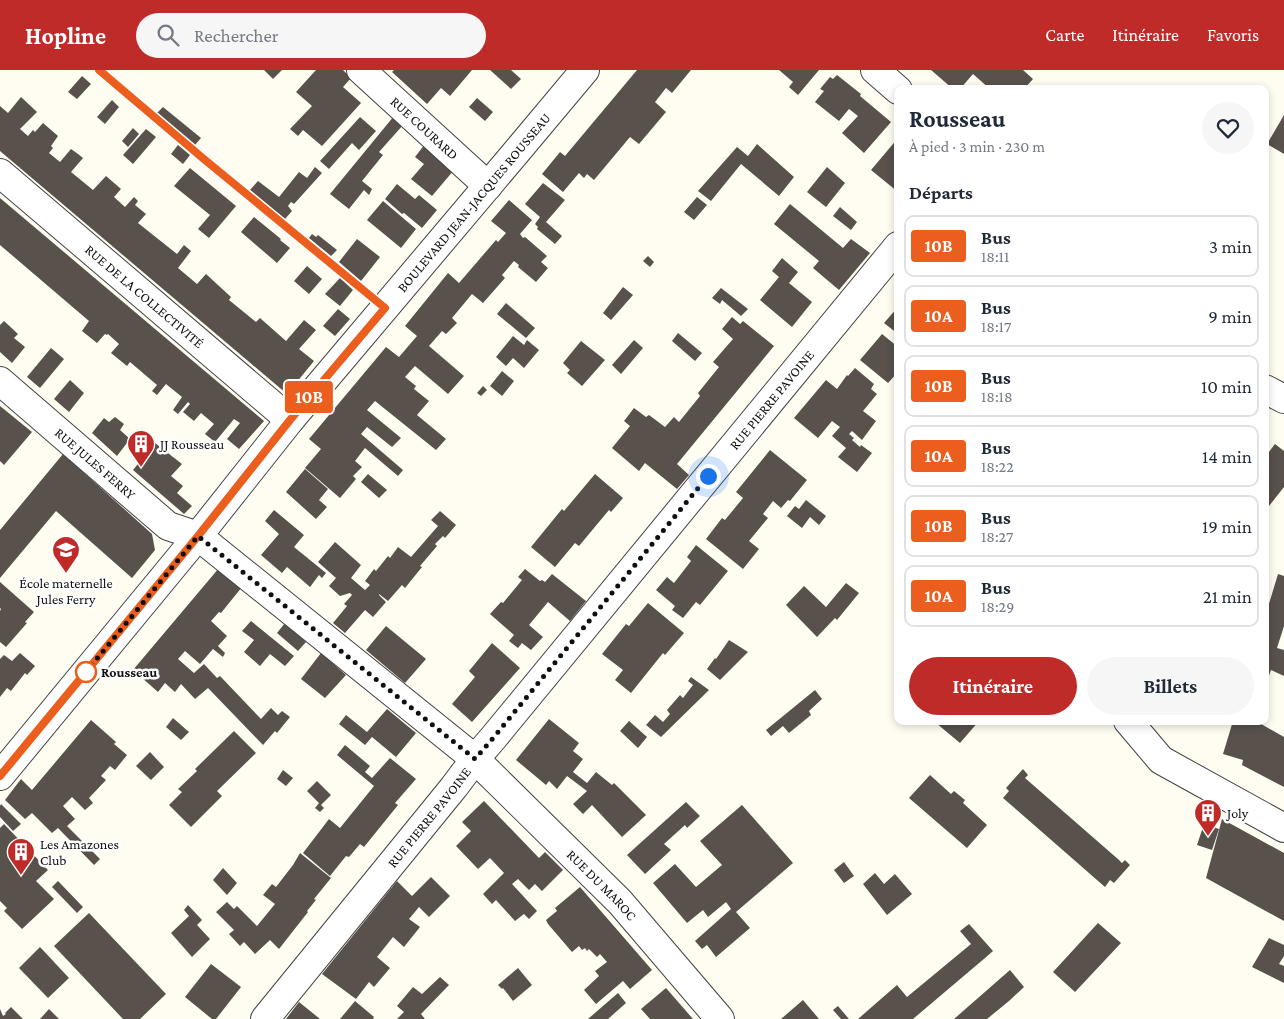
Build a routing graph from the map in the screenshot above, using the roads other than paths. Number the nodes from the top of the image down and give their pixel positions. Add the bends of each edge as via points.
1 (360, 70) edge
2 (584, 70) edge
3 (875, 70) edge
4 (894, 87) edge
5 (0, 173) edge
6 (488, 186) junction
7 (894, 251) edge
8 (0, 381) edge
9 (1269, 391) edge
10 (1284, 399) edge
11 (290, 420) junction
12 (198, 536) junction
13 (1131, 725) edge
14 (475, 759) junction
15 (0, 776) edge
16 (1284, 828) edge
17 (265, 1019) edge
18 (720, 1019) edge

1 - 6 street, RUE COURARD
2 - 6 street, BOULEVARD JEAN-JACQUES ROUSSEAU
3 - 4 street
5 - 11 street, RUE DE LA COLLECTIVITÉ
6 - 11 street, BOULEVARD JEAN-JACQUES ROUSSEAU
7 - 14 street, RUE PIERRE PAVOINE
8 - 12 street, RUE JULES FERRY via 168,526
9 - 10 street
11 - 12 street, BOULEVARD JEAN-JACQUES ROUSSEAU
12 - 14 street, RUE DU MAROC
12 - 15 street, BOULEVARD JEAN-JACQUES ROUSSEAU
13 - 16 street via 1161,760
14 - 17 street, RUE PIERRE PAVOINE
14 - 18 street, RUE DU MAROC via 620,902

